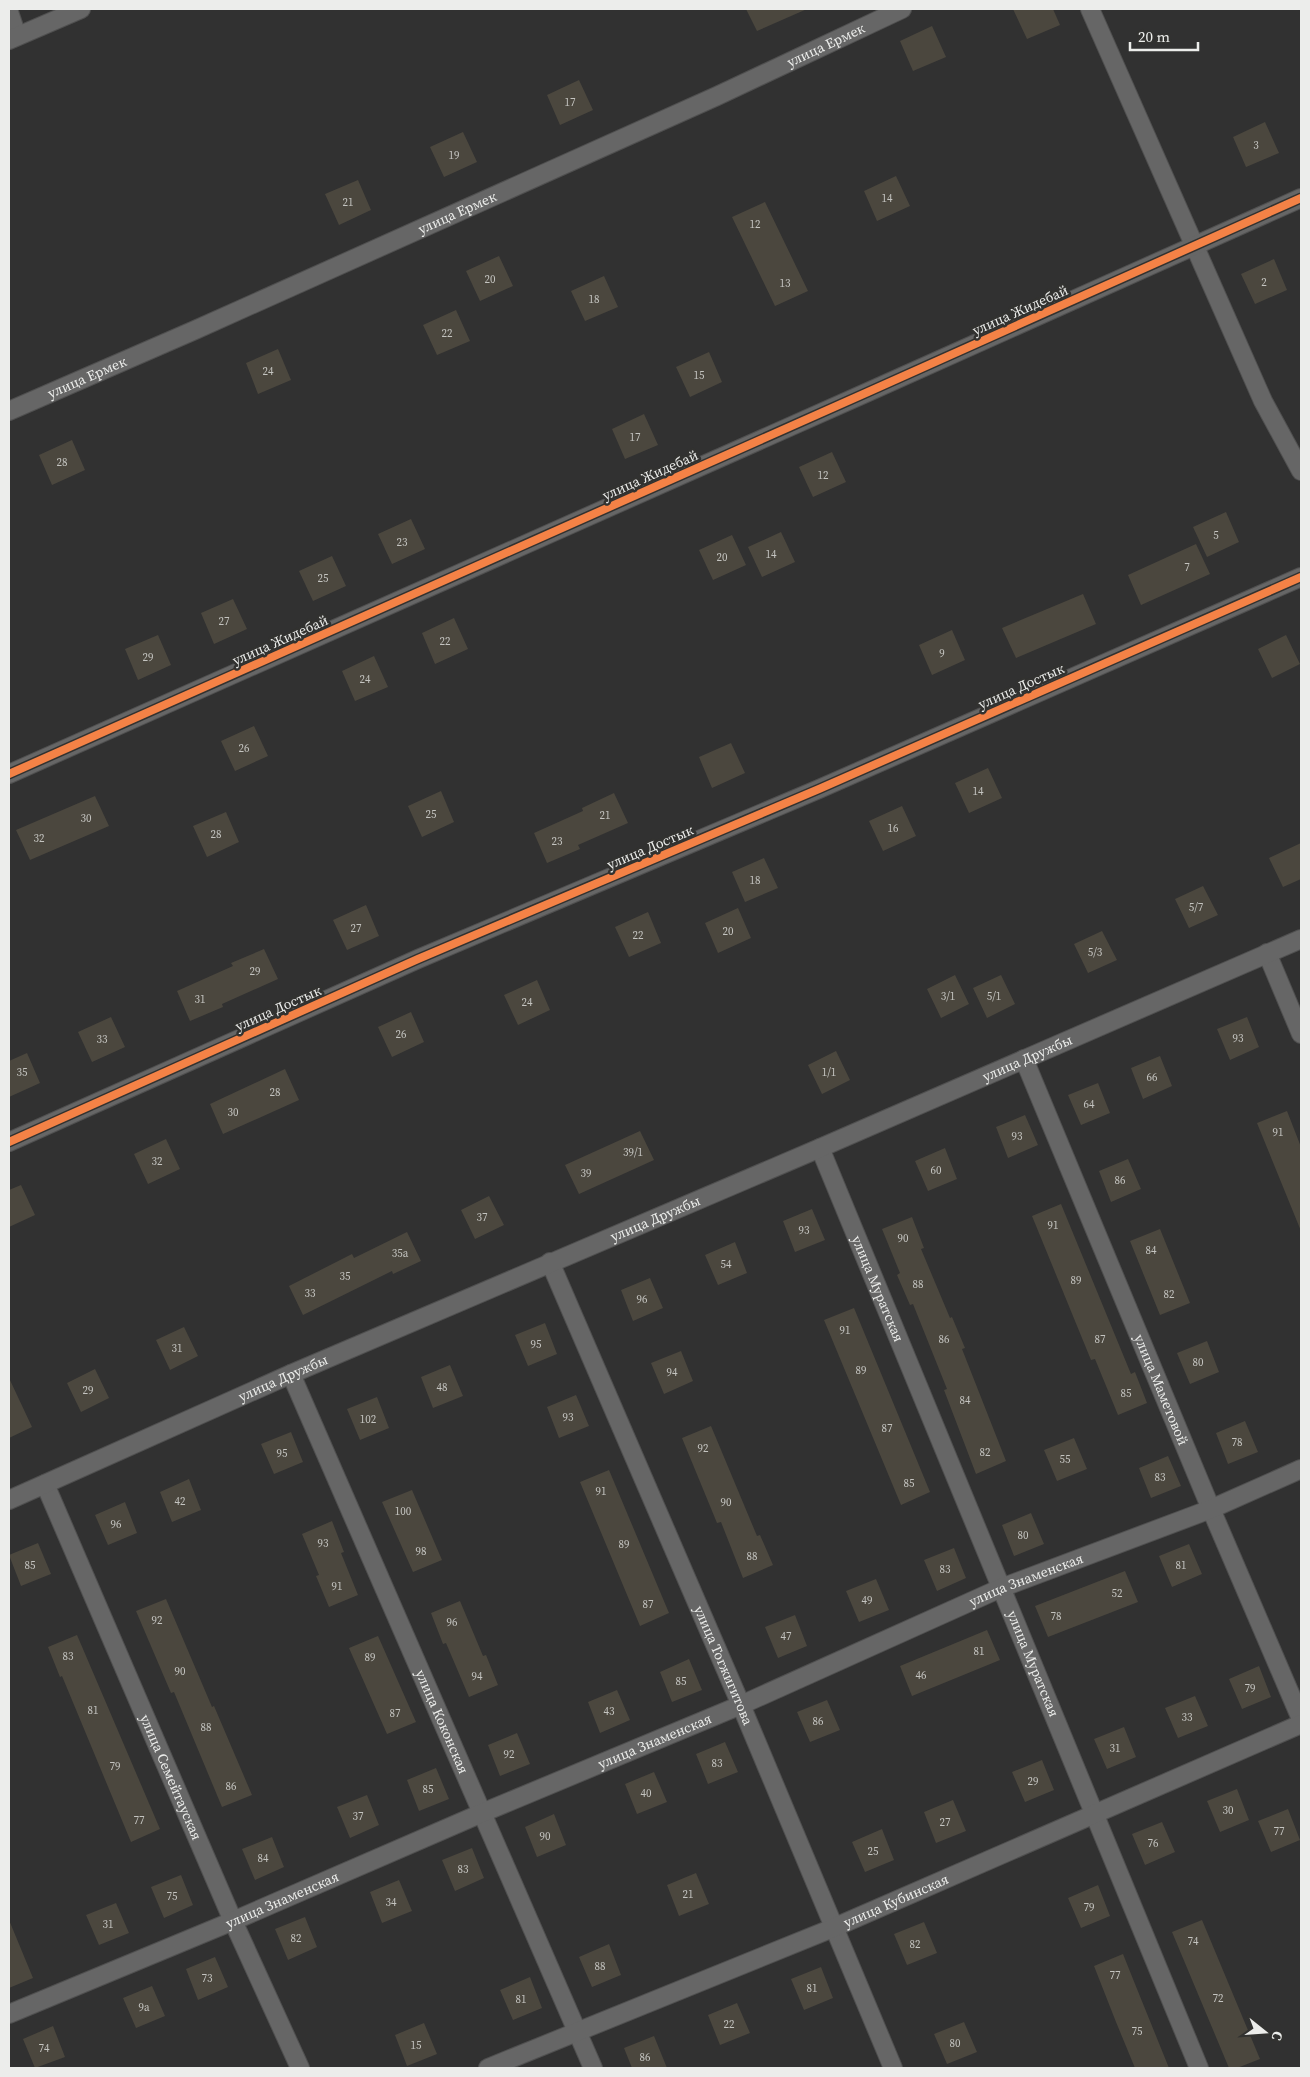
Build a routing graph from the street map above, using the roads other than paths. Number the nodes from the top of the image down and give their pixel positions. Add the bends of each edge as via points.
1 (81, 9) edge
2 (902, 9) edge
3 (1090, 9) edge
4 (9, 12) edge
5 (13, 38) edge
6 (1301, 198) edge
7 (1195, 244) junction
8 (9, 411) edge
9 (1301, 471) edge
10 (1301, 577) edge
11 (9, 774) edge
12 (1301, 938) edge
13 (1267, 953) junction
14 (1301, 1034) edge
15 (1024, 1059) junction
16 (9, 1142) edge
17 (820, 1148) junction
18 (550, 1262) junction
19 (290, 1374) junction
20 (1301, 1469) edge
21 (45, 1484) junction
22 (9, 1500) edge
23 (1211, 1509) junction
24 (1001, 1588) junction
25 (741, 1705) junction
26 (1301, 1719) edge
27 (1301, 1724) edge
28 (482, 1813) junction
29 (1096, 1813) junction
30 (234, 1921) junction
31 (833, 1928) junction
32 (9, 2014) edge
33 (577, 2030) junction
34 (300, 2068) edge
35 (488, 2068) edge
36 (593, 2068) edge
37 (893, 2068) edge
38 (1199, 2068) edge

1 - 5 street
2 - 8 street, улица Ермек via 690,108
3 - 7 street
4 - 5 street
6 - 7 street, улица Жидебай
7 - 9 street via 1263,401
7 - 11 street, улица Жидебай
10 - 16 street, улица Достык via 819,789 418,959
12 - 13 street, улица Дружбы
13 - 14 street
13 - 15 street, улица Дружбы
15 - 17 street, улица Дружбы
15 - 23 street, улица Маметовой
17 - 18 street, улица Дружбы
17 - 24 street, улица Муратская
18 - 19 street, улица Дружбы
18 - 25 street, улица Тогжигитова
19 - 21 street, улица Дружбы
19 - 28 street, улица Коконская
20 - 23 street, улица Знаменская
21 - 22 street, улица Дружбы
21 - 30 street, улица Семейтауская
23 - 24 street, улица Знаменская
23 - 26 street, улица Маметовой
24 - 25 street, улица Знаменская
24 - 29 street, улица Муратская
25 - 28 street, улица Знаменская
25 - 31 street, улица Тогжигитова
27 - 29 street, улица Кубинская
28 - 30 street, улица Знаменская
28 - 33 street, улица Коконская
29 - 31 street, улица Кубинская
29 - 38 street, улица Муратская
30 - 32 street, улица Знаменская
30 - 34 street, улица Семейтауская
31 - 33 street, улица Кубинская
31 - 37 street, улица Тогжигитова
33 - 35 street, улица Кубинская
33 - 36 street, улица Коконская

